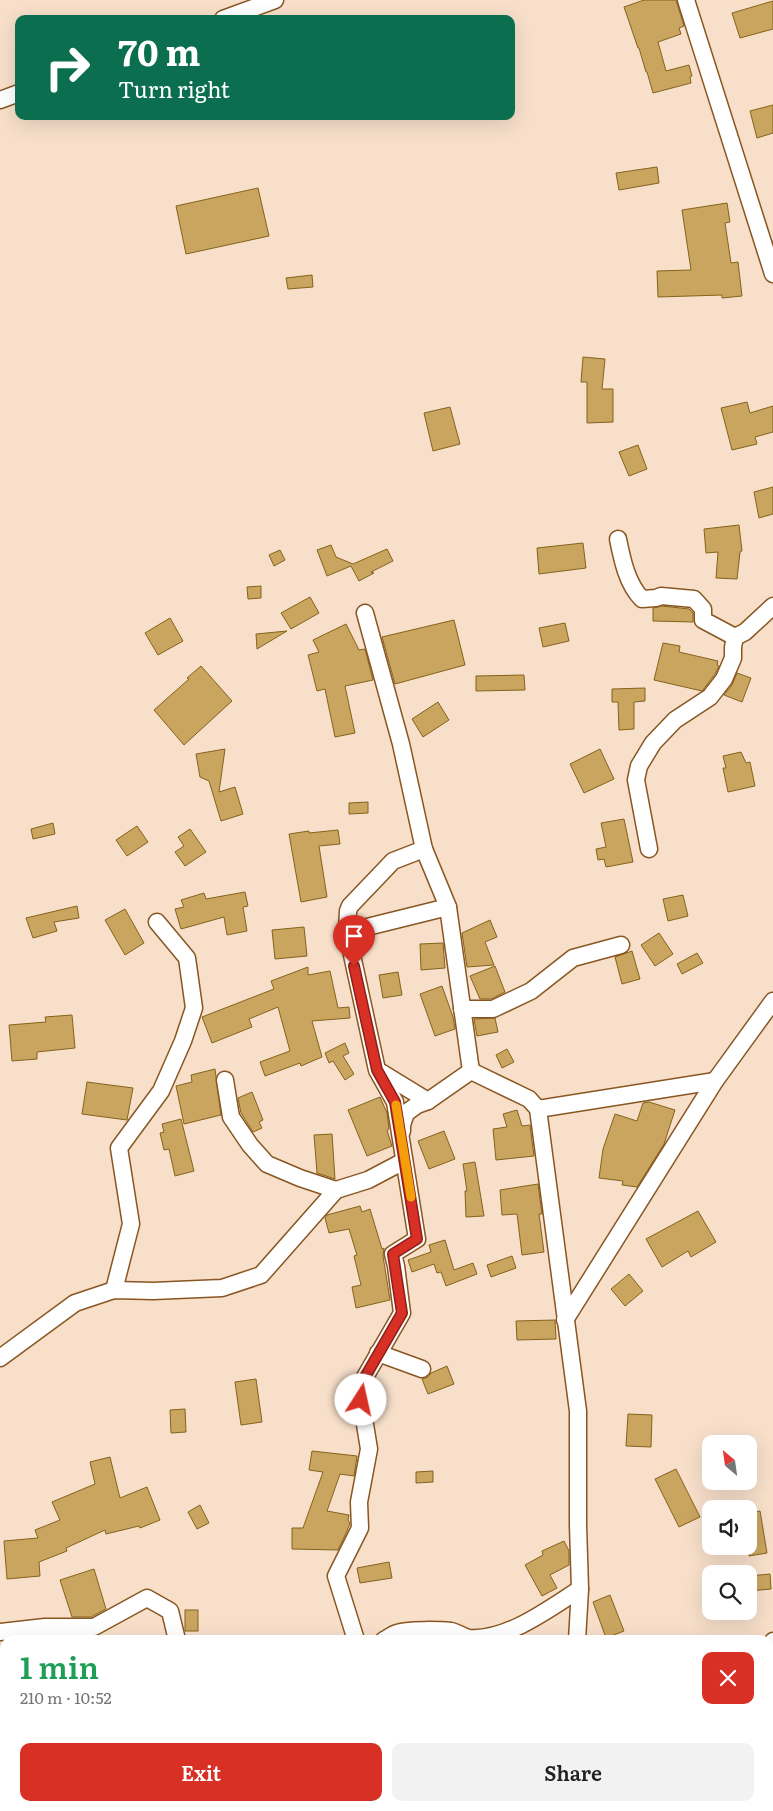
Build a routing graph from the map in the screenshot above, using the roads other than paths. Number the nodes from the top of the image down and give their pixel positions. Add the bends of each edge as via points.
1 (275, 0) edge
2 (686, 0) edge
3 (233, 15) edge
4 (15, 94) edge
5 (0, 100) edge
6 (773, 274) edge
7 (618, 539) dead end
8 (773, 606) edge
9 (364, 613) dead end
10 (735, 637) junction
11 (424, 849) junction
12 (649, 849) dead end
13 (448, 907) junction
14 (157, 922) dead end
15 (347, 932) junction
16 (621, 945) dead end
17 (773, 1001) edge
18 (462, 1009) junction
19 (377, 1070) junction
20 (471, 1071) junction
21 (226, 1080) dead end
22 (715, 1081) junction
23 (428, 1101) junction
24 (538, 1109) junction
25 (402, 1144) junction
26 (404, 1161) junction
27 (336, 1190) junction
28 (114, 1290) junction
29 (565, 1320) junction
30 (378, 1353) junction
31 (0, 1358) edge
32 (422, 1369) dead end
33 (580, 1589) junction
34 (0, 1632) edge
35 (176, 1635) edge
36 (354, 1635) edge
37 (393, 1635) edge
38 (462, 1635) edge
39 (492, 1635) edge
40 (577, 1635) edge

1 - 3 street
2 - 6 street
4 - 5 street
7 - 10 street via 628,576 635,592 642,598 694,599 703,609 703,620
8 - 10 street
9 - 11 street via 401,744
10 - 12 street via 734,658 724,679 710,697 675,720 653,743 639,766 636,780
11 - 13 street
11 - 15 street via 392,861 350,906
13 - 15 street
13 - 18 street
14 - 28 street via 187,958 194,1008 162,1091 119,1148 132,1224
15 - 19 street
16 - 18 street via 573,958 530,991 493,1009
17 - 22 street
18 - 20 street
19 - 23 street
19 - 25 street via 395,1102
20 - 23 street
20 - 24 street via 529,1099
21 - 27 street via 231,1117 267,1164
22 - 24 street
22 - 29 street
23 - 25 street via 406,1113
24 - 29 street
25 - 26 street
26 - 27 street via 368,1180
26 - 30 street via 417,1239 393,1254 402,1313
27 - 28 street via 261,1275 222,1288
28 - 31 street via 75,1303
29 - 33 street via 578,1411
30 - 32 street
30 - 36 street via 365,1377 361,1400 370,1449 359,1502 360,1528 336,1576
33 - 39 street via 537,1616
33 - 40 street
34 - 35 street via 45,1627 94,1627 147,1598 170,1611
37 - 38 street via 423,1631 453,1631

